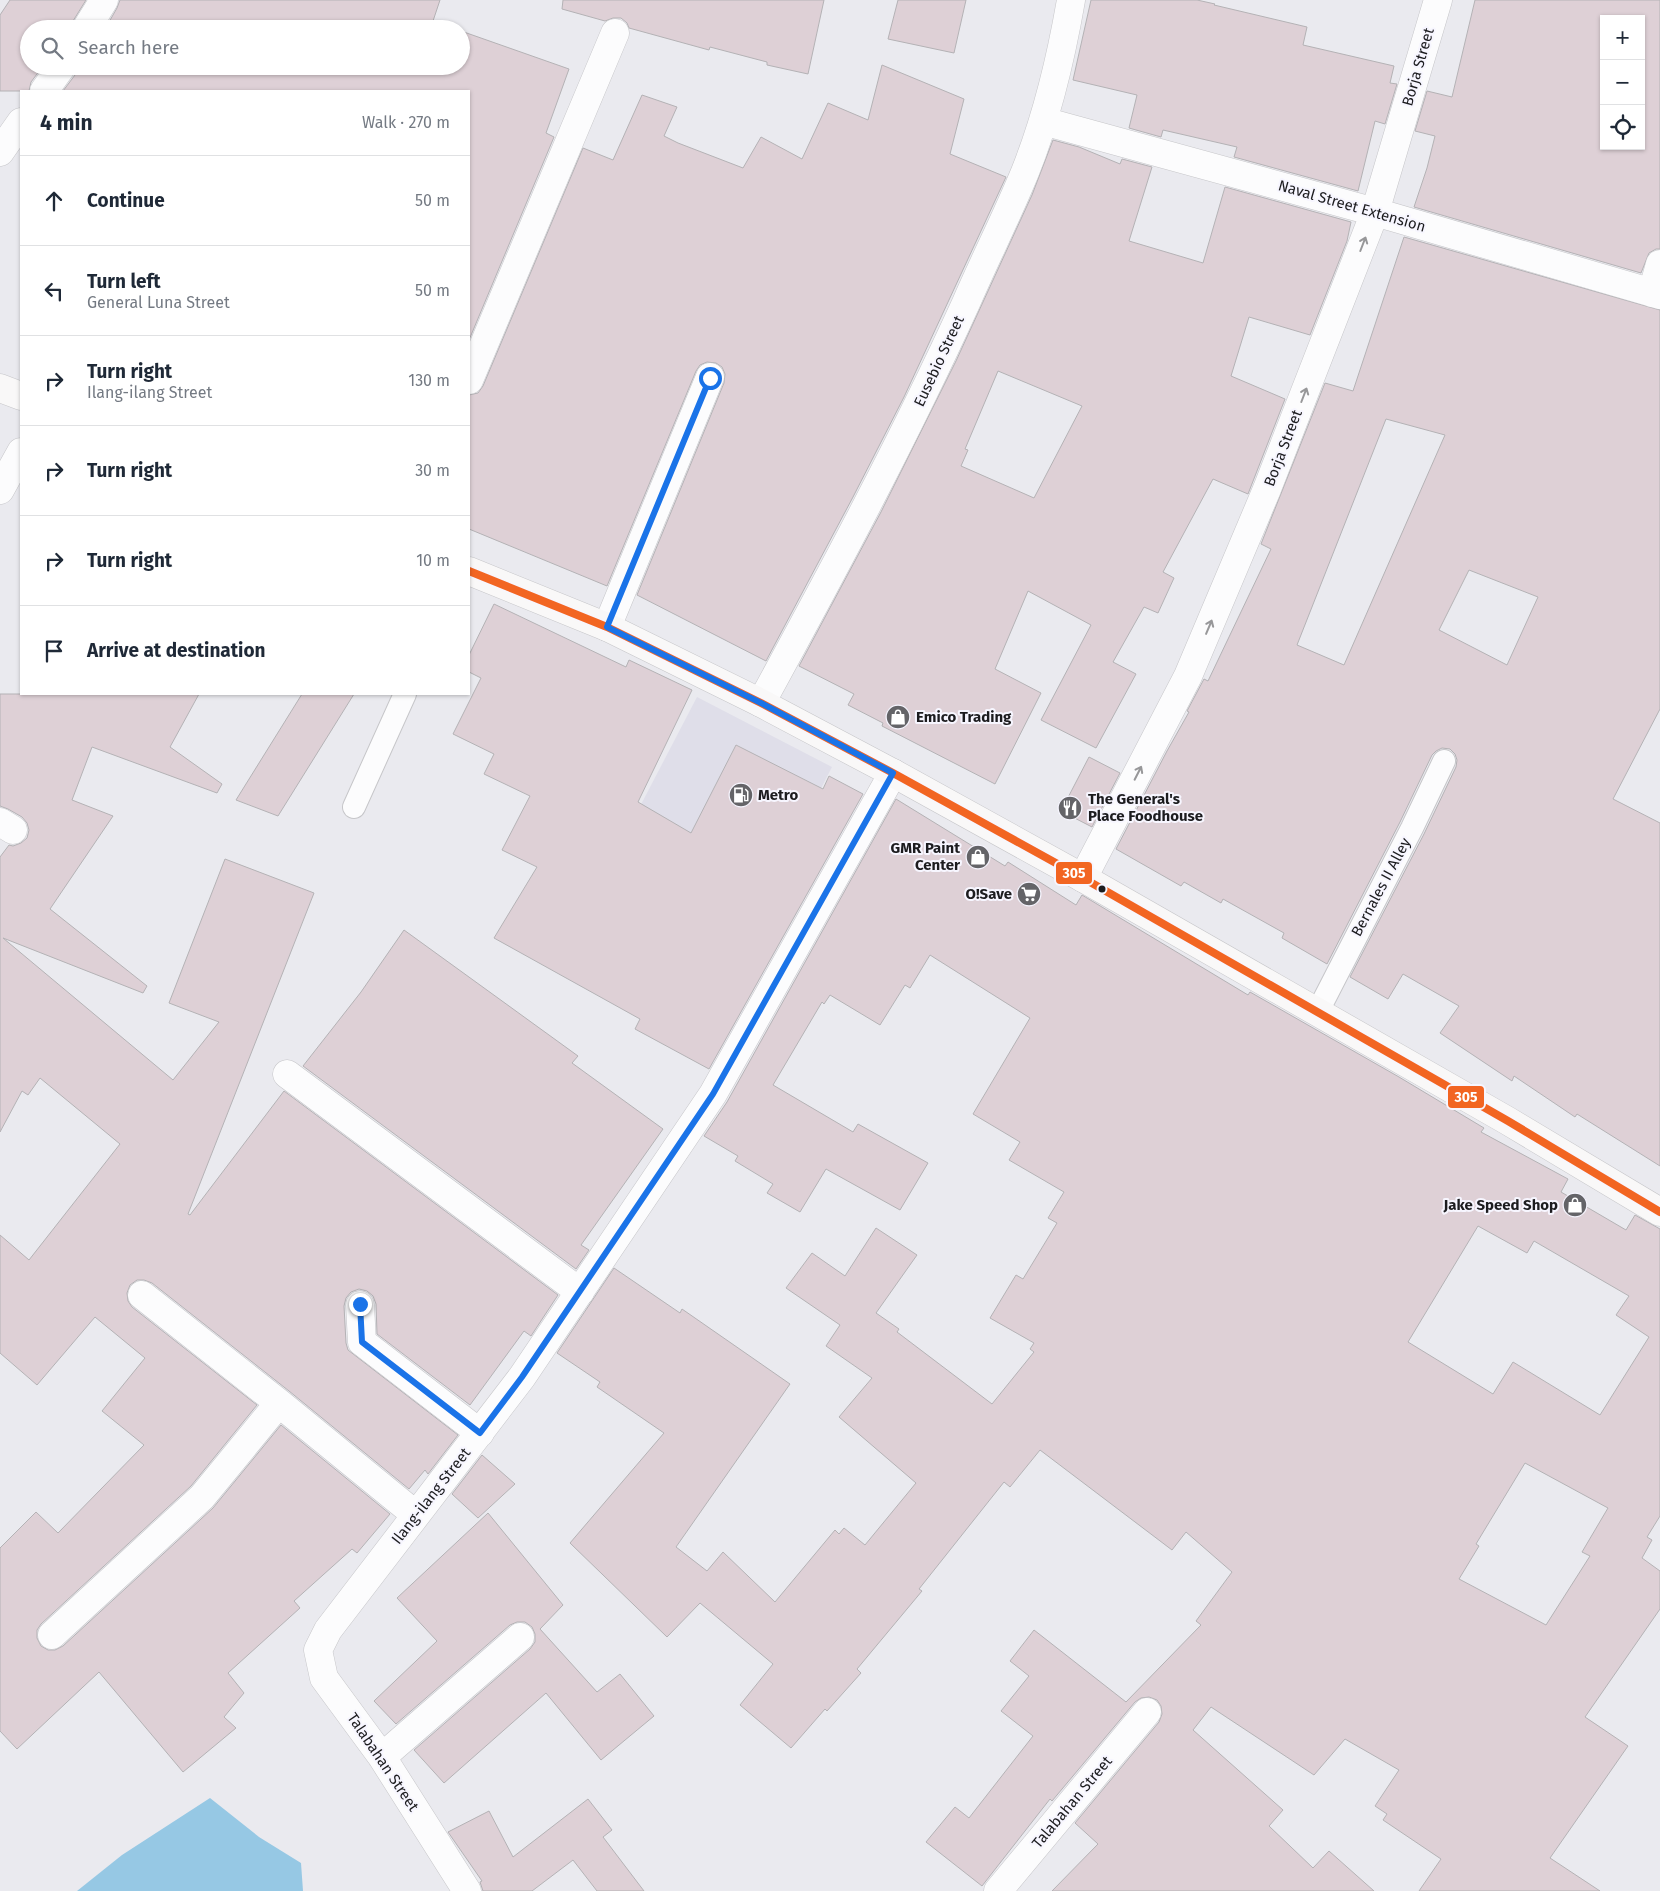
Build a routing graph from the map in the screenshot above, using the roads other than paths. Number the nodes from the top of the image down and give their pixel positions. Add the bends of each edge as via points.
1 (104, 0) edge
2 (1071, 0) edge
3 (1438, 0) edge
4 (92, 20) edge
5 (615, 33) dead end
6 (56, 75) edge
7 (45, 90) edge
8 (1043, 121) junction
9 (20, 123) edge
10 (0, 152) edge
11 (1376, 212) junction
12 (1660, 264) edge
13 (1656, 294) edge
14 (470, 378) edge
15 (710, 378) dead end
16 (0, 388) edge
17 (20, 396) edge
18 (20, 454) edge
19 (0, 490) edge
20 (470, 571) edge
21 (607, 627) junction
22 (405, 695) edge
23 (761, 703) junction
24 (1444, 761) dead end
25 (893, 773) junction
26 (354, 807) dead end
27 (1083, 878) junction
28 (1317, 1013) junction
29 (287, 1074) dead end
30 (1660, 1212) edge
31 (580, 1292) junction
32 (142, 1295) dead end
33 (360, 1304) dead end
34 (279, 1402) junction
35 (480, 1433) junction
36 (416, 1515) junction
37 (328, 1630) joint
38 (52, 1635) dead end
39 (520, 1637) dead end
40 (1147, 1712) dead end
41 (382, 1757) junction
42 (467, 1891) edge
43 (998, 1891) edge

1 - 4 street
2 - 8 street, Eusebio Street via 1062,52
3 - 11 street, Borja Street
5 - 14 street
6 - 7 street
8 - 11 street, Naval Street Extension
8 - 23 street, Eusebio Street via 1025,172 935,370 882,478
9 - 10 street
11 - 13 street, Naval Street Extension
27 -> 11 street, Borja Street via 1188,676 1267,489
12 - 13 street
15 - 21 street
16 - 17 main road
18 - 19 street
20 - 21 main road
21 - 23 main road
22 - 26 lane
23 - 25 main road
24 - 28 lane, Bernales II Alley
25 - 27 main road
25 - 31 street, Ilang-ilang Street via 713,1094
27 - 28 main road
28 - 30 main road
29 - 31 street
31 - 35 street, Ilang-ilang Street
32 - 34 street
33 - 35 street via 362,1342
34 - 36 street
34 - 38 street via 202,1497
35 - 36 street, Ilang-ilang Street
36 - 37 street, Ilang-ilang Street
37 - 41 street, Talabahan Street via 318,1650 324,1678
39 - 41 street
40 - 43 street, Talabahan Street
41 - 42 street, Talabahan Street

